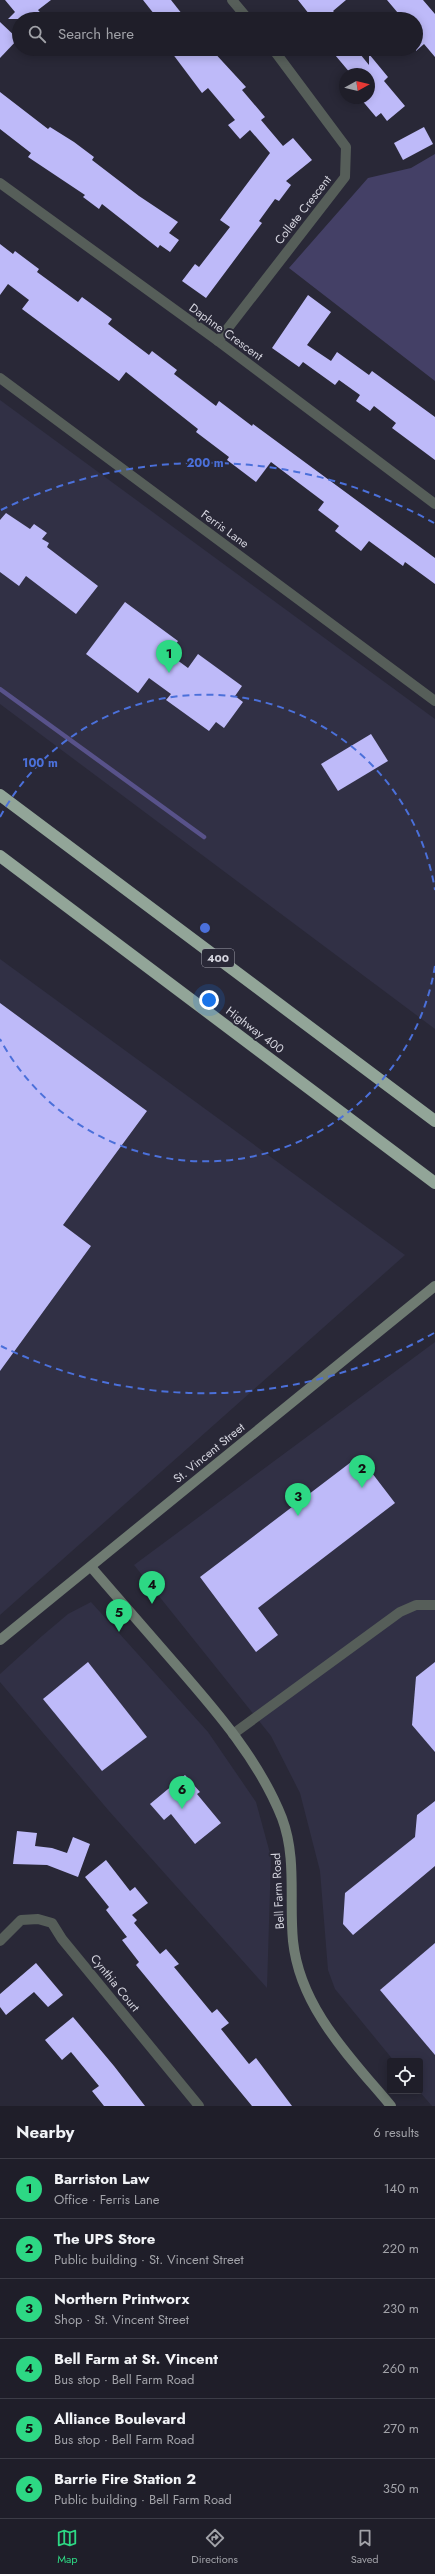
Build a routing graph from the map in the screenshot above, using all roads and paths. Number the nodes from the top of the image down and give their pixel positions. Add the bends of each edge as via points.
1 (232, 0) edge
2 (242, 12) edge
3 (278, 56) edge
4 (0, 183) edge
5 (218, 341) junction
6 (0, 378) edge
7 (435, 504) edge
8 (435, 701) edge
9 (0, 795) edge
10 (0, 856) edge
11 (435, 1121) edge
12 (435, 1183) edge
13 (435, 1286) edge
14 (91, 1567) junction
15 (435, 1605) edge
16 (0, 1640) edge
17 (233, 1734) junction
18 (0, 1940) edge
19 (199, 2106) edge
20 (391, 2106) edge

1 - 2 street
3 - 5 street, Collete Crescent via 346,147 345,177
4 - 5 street, Daphne Crescent
5 - 7 street, Daphne Crescent
6 - 8 street, Ferris Lane
9 - 11 highway, 400
10 - 12 highway, Highway 400
13 - 14 street, St. Vincent Street
14 - 16 street, St. Vincent Street
14 - 17 street, Bell Farm Road
15 - 17 street via 416,1605 400,1612
17 - 20 street, Bell Farm Road via 258,1770 282,1820 289,1848 293,1942 297,1966 310,2000 331,2033
18 - 19 street, Cynthia Court via 21,1920 38,1919 52,1923

